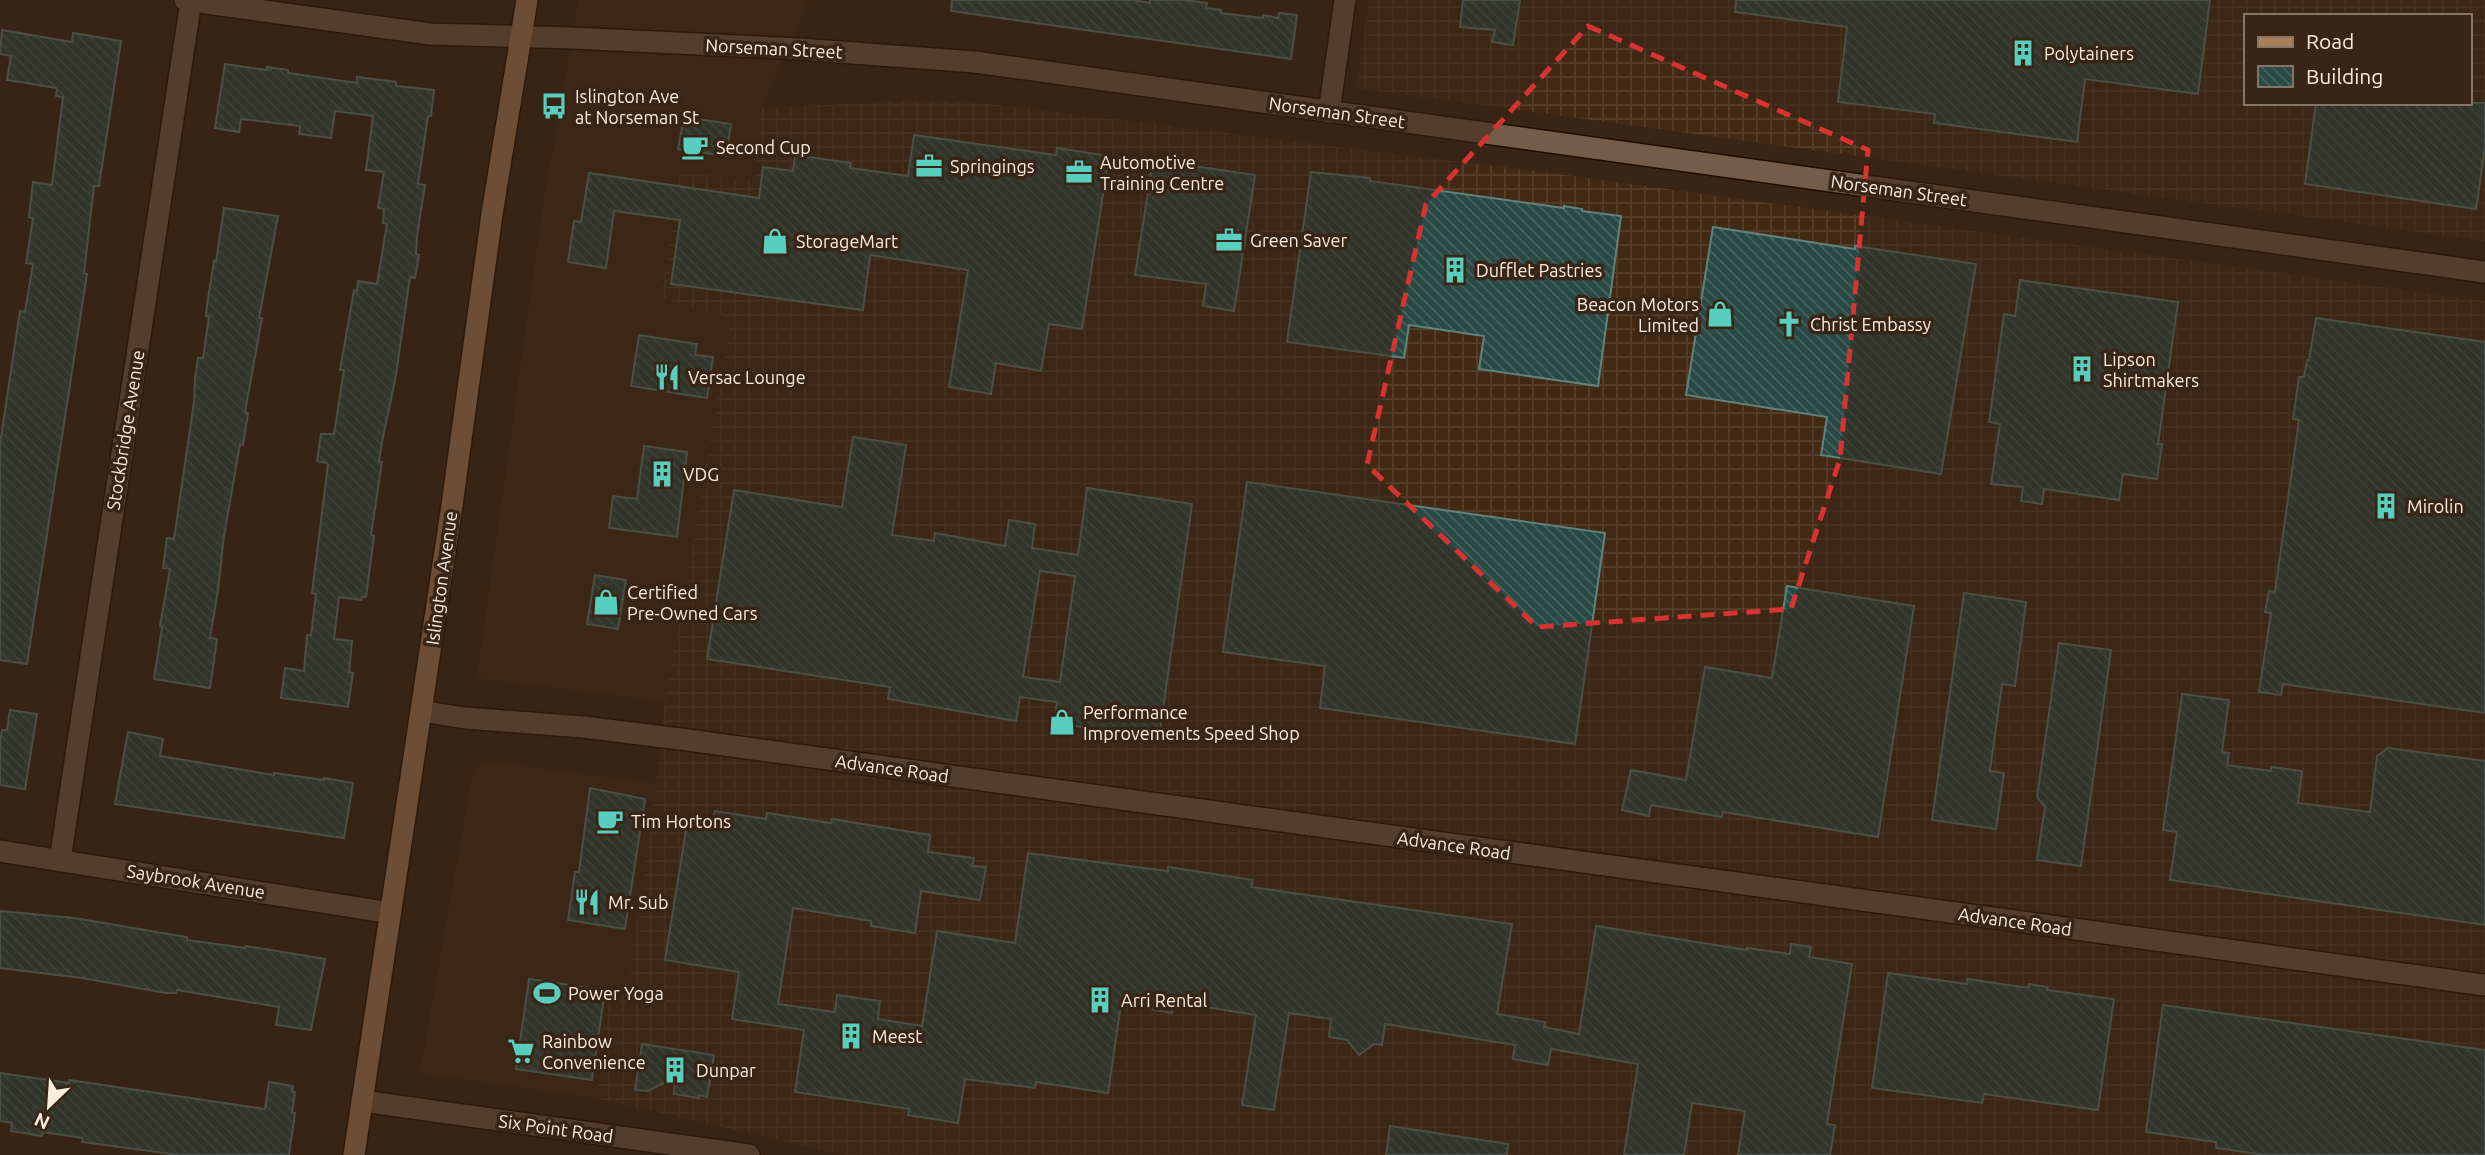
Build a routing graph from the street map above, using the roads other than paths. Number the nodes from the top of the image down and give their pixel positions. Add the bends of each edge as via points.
1 (185, 0) edge
2 (527, 0) edge
3 (1345, 0) edge
4 (191, 1) edge
5 (521, 37) junction
6 (1329, 111) junction
7 (2485, 272) edge
8 (421, 710) junction
9 (0, 851) edge
10 (60, 860) junction
11 (391, 913) junction
12 (2485, 985) edge
13 (362, 1101) junction
14 (354, 1155) edge
15 (749, 1155) edge

1 - 4 street, Norseman Street
2 - 5 main road, Islington Avenue
3 - 6 street
4 - 5 street, Norseman Street via 430,34
4 - 10 street, Stockbridge Avenue
5 - 6 street, Norseman Street via 880,53
5 - 8 main road, Islington Avenue
6 - 7 street, Norseman Street
8 - 11 main road, Islington Avenue
8 - 12 street, Advance Road via 688,740
9 - 10 street, Saybrook Avenue
10 - 11 street, Saybrook Avenue
11 - 13 main road, Islington Avenue
13 - 14 main road, Islington Avenue
13 - 15 street, Six Point Road

